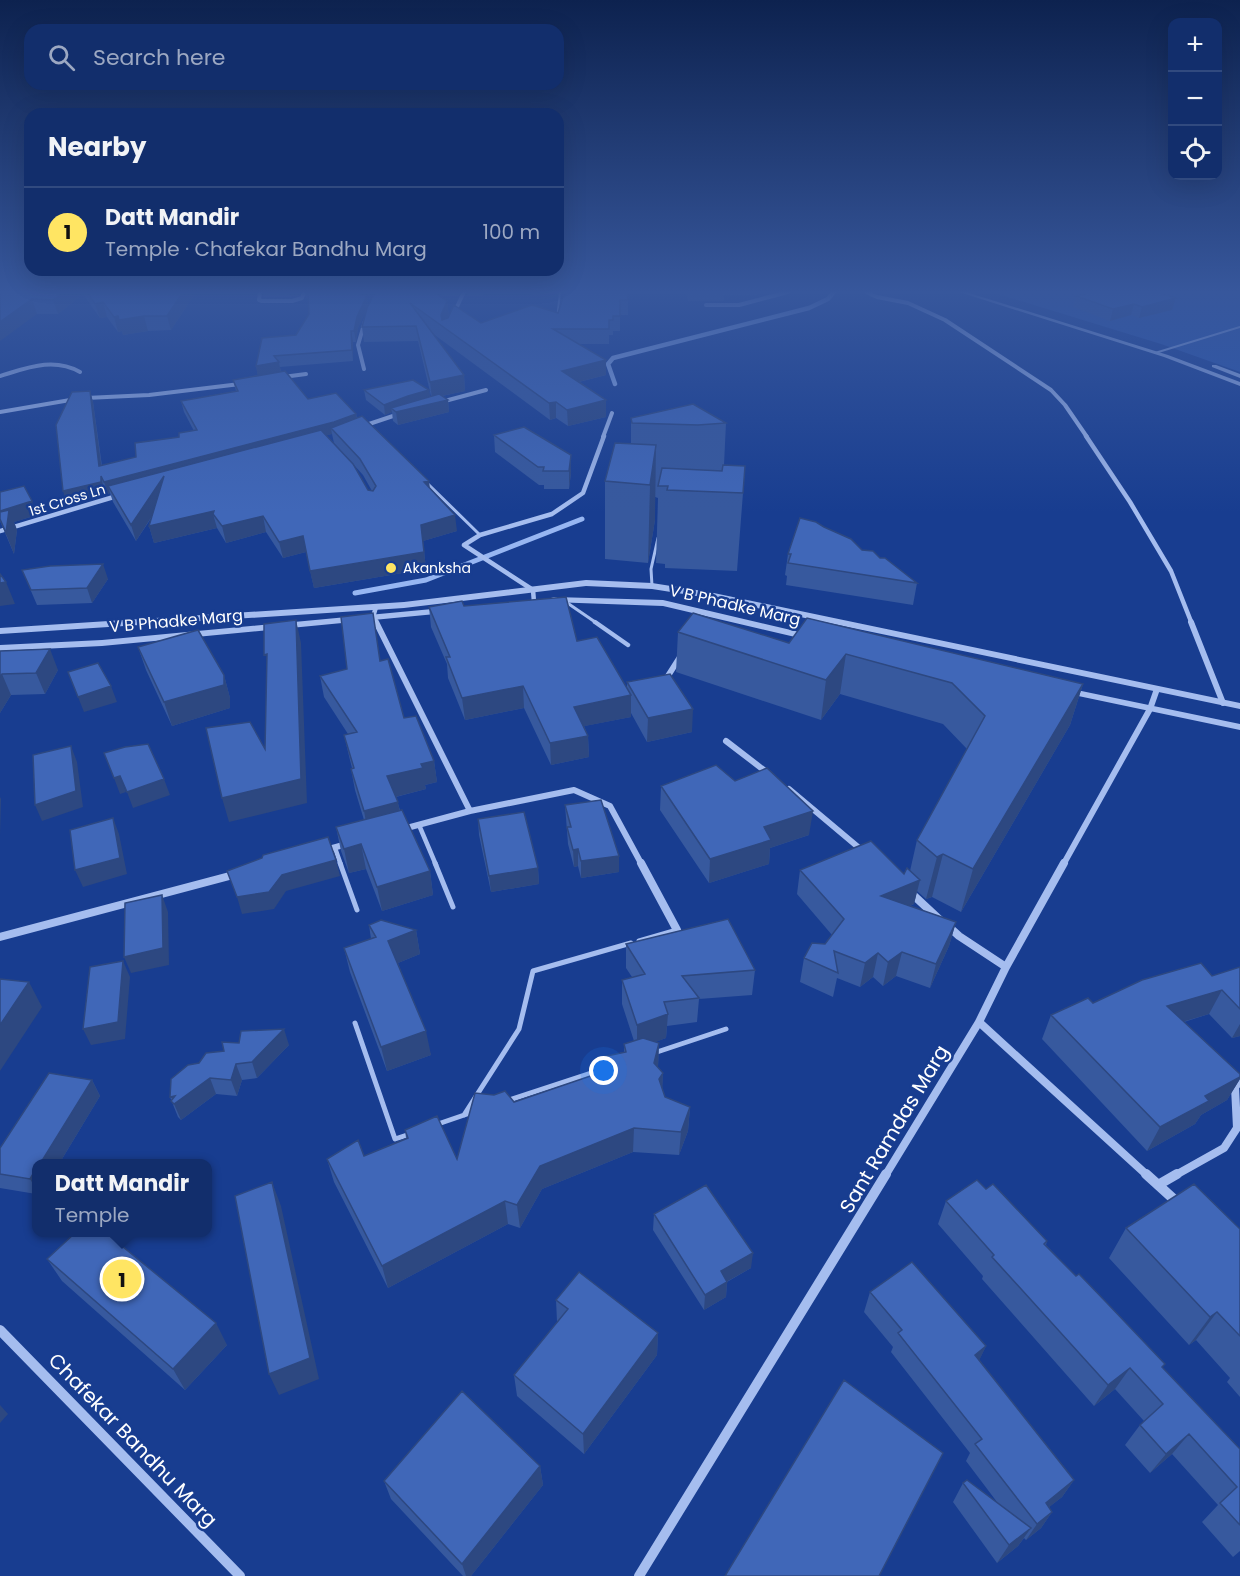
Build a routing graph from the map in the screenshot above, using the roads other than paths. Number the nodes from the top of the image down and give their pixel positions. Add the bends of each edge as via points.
1 (43, 366) edge
2 (72, 366) edge
3 (363, 366) edge
4 (1014, 366) edge
5 (1191, 366) edge
6 (1211, 366) edge
7 (364, 369) dead end
8 (1223, 370) junction
9 (80, 372) dead end
10 (1212, 373) junction
11 (306, 374) dead end
12 (0, 376) edge
13 (1240, 376) edge
14 (279, 378) edge
15 (249, 383) edge
16 (1240, 384) edge
17 (486, 390) dead end
18 (432, 405) edge
19 (410, 411) edge
20 (0, 412) edge
21 (612, 413) dead end
22 (356, 429) edge
23 (428, 484) edge
24 (129, 492) edge
25 (0, 531) edge
26 (480, 535) junction
27 (658, 537) edge
28 (652, 586) junction
29 (533, 590) junction
30 (562, 599) junction
31 (534, 602) junction
32 (522, 603) edge
33 (376, 607) junction
34 (454, 610) edge
35 (373, 617) junction
36 (0, 631) edge
37 (814, 638) edge
38 (628, 645) dead end
39 (0, 648) edge
40 (683, 653) edge
41 (659, 689) edge
42 (1057, 689) edge
43 (1157, 689) junction
44 (1223, 703) junction
45 (1240, 706) edge
46 (1150, 709) junction
47 (1240, 727) edge
48 (726, 741) dead end
49 (774, 777) edge
50 (783, 784) edge
51 (470, 812) junction
52 (419, 825) junction
53 (398, 831) edge
54 (356, 842) edge
55 (335, 848) junction
56 (312, 854) edge
57 (870, 857) edge
58 (243, 872) edge
59 (905, 889) edge
60 (453, 907) dead end
61 (357, 910) dead end
62 (677, 930) joint
63 (0, 937) edge
64 (1006, 967) junction
65 (979, 1022) junction
66 (355, 1023) dead end
67 (726, 1029) dead end
68 (646, 1055) edge
69 (612, 1066) edge
70 (1240, 1081) edge
71 (498, 1104) edge
72 (475, 1112) edge
73 (464, 1115) junction
74 (424, 1129) edge
75 (415, 1132) edge
76 (1158, 1185) junction
77 (1183, 1207) edge
78 (0, 1330) edge
79 (240, 1576) edge
80 (639, 1576) edge

1 - 12 street
2 - 9 street
3 - 7 street
4 - 44 street via 1051,390 1065,405 1130,502 1171,571
5 - 10 street
6 - 8 street
8 - 10 street
8 - 13 street
10 - 16 street
11 - 14 street
15 - 20 street via 149,395 63,399
17 - 18 street
19 - 22 street
21 - 26 street via 583,493 552,514
23 - 26 lane
24 - 25 street, 1st Cross Ln
26 - 29 street via 464,544
27 - 28 lane via 651,569
28 - 29 street, V B Phadke Marg via 586,583
28 - 43 street, V B Phadke Marg
29 - 31 street
29 - 33 street, V B Phadke Marg
30 - 31 street, V B Phadke Marg
30 - 37 street, V B Phadke Marg via 663,603 705,617
30 - 38 lane
31 - 32 street, V B Phadke Marg
33 - 35 street
33 - 36 street, V B Phadke Marg
34 - 35 street, V B Phadke Marg
35 - 39 street, V B Phadke Marg via 102,643
35 - 51 street
40 - 41 street
42 - 46 street
43 - 44 street, V B Phadke Marg
43 - 46 street, Sant Ramdas Marg
44 - 45 street, V B Phadke Marg
46 - 47 street
46 - 64 street, Sant Ramdas Marg
48 - 49 street
50 - 57 street
51 - 52 street
51 - 62 street via 574,790 610,806
52 - 53 street
52 - 60 lane
54 - 55 street
55 - 56 street
55 - 61 lane
58 - 63 street
59 - 64 street via 959,936
62 - 73 lane via 533,971 519,1029
64 - 65 street, Sant Ramdas Marg
65 - 76 street
65 - 80 street, Sant Ramdas Marg
66 - 75 lane via 395,1139
67 - 68 lane
69 - 71 lane
70 - 76 street via 1235,1087 1237,1128 1224,1148
72 - 73 lane
73 - 74 lane
76 - 77 street
78 - 79 street, Chafekar Bandhu Marg

